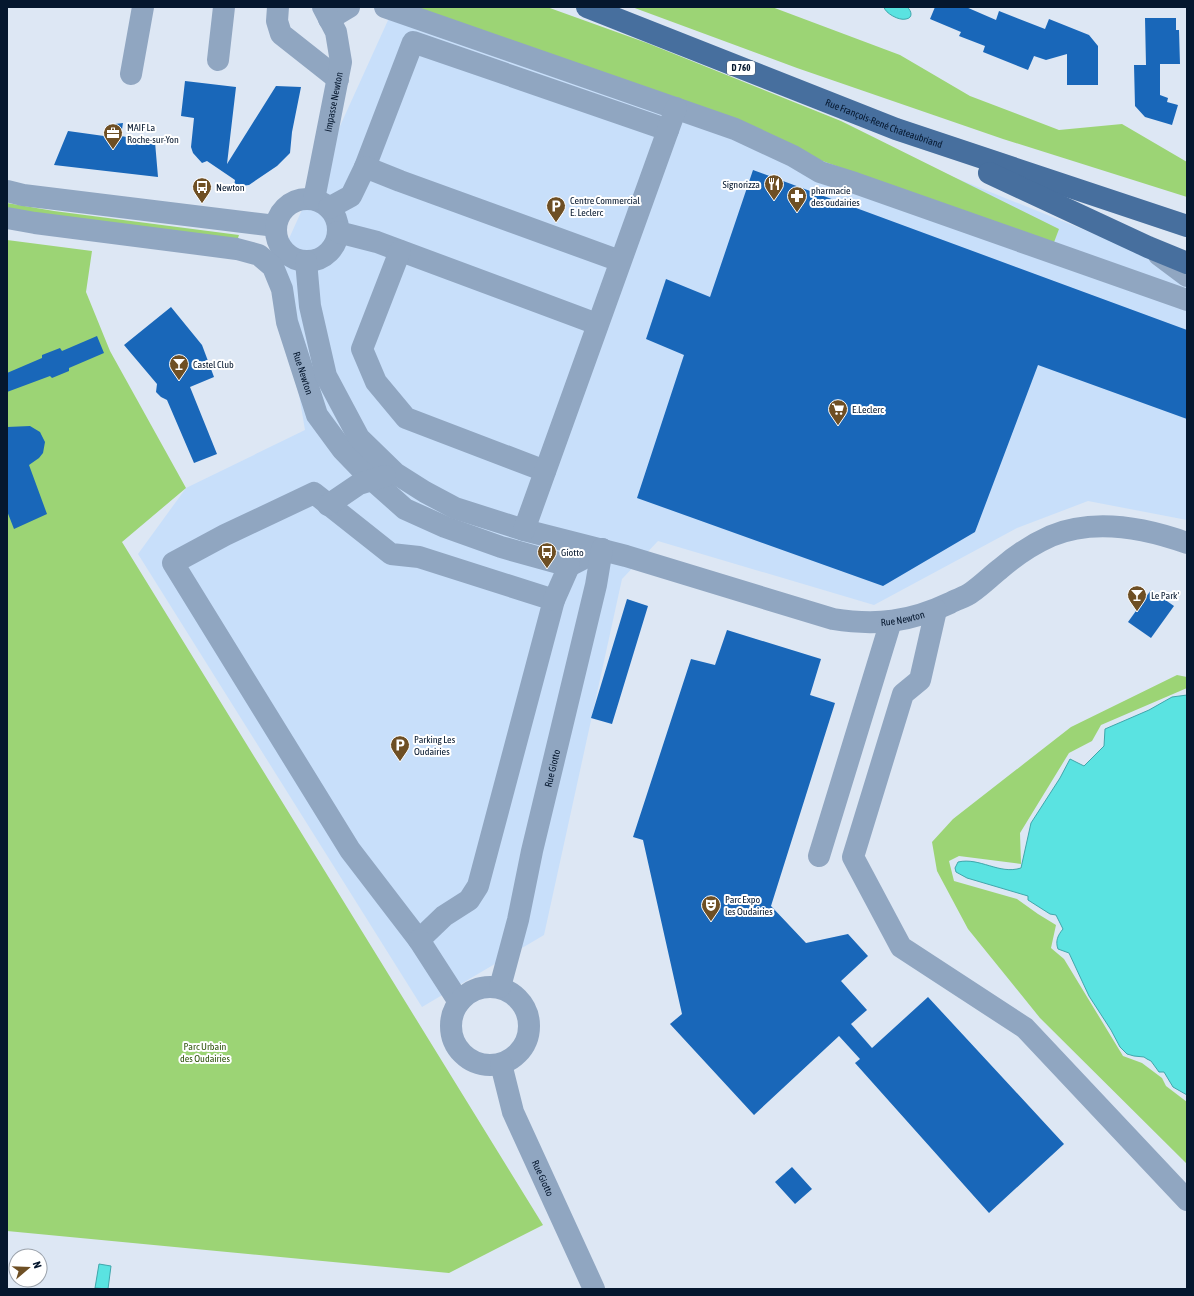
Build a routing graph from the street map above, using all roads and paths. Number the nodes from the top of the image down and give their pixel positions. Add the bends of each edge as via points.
1 (143, 7) edge
2 (224, 7) edge
3 (278, 7) edge
4 (349, 7) edge
5 (385, 7) edge
6 (587, 7) edge
7 (326, 13) edge
8 (218, 60) dead end
9 (131, 74) dead end
10 (338, 79) junction
11 (676, 108) junction
12 (896, 129) junction
13 (668, 130) junction
14 (365, 167) junction
15 (7, 191) edge
16 (322, 203) junction
17 (7, 218) edge
18 (276, 226) junction
19 (1187, 226) edge
20 (338, 232) junction
21 (1148, 247) junction
22 (400, 251) junction
23 (290, 261) junction
24 (620, 261) junction
25 (1187, 263) edge
26 (1187, 276) edge
27 (1187, 300) edge
28 (597, 324) junction
29 (545, 470) junction
30 (395, 472) junction
31 (365, 482) junction
32 (328, 505) junction
33 (524, 530) junction
34 (1187, 543) edge
35 (602, 550) junction
36 (570, 566) junction
37 (554, 600) junction
38 (936, 610) junction
39 (891, 621) junction
40 (819, 856) dead end
41 (420, 940) junction
42 (500, 987) junction
43 (459, 1002) junction
44 (501, 1064) junction
45 (1187, 1200) edge
46 (594, 1289) edge

1 - 9 street
2 - 8 street
3 - 10 street via 277,21 281,34
4 - 7 street
5 - 11 street
6 - 12 main road, Rue François-René Chateaubriand / D 760
7 - 10 street, Impasse Newton via 336,32 341,62
10 - 16 street, Impasse Newton
11 - 13 street
11 - 27 street via 735,129 793,156 820,172
12 - 19 main road, Rue François-René Chateaubriand / D 760
12 - 21 main road
13 - 14 street via 413,42
13 - 24 street
14 - 16 street via 351,196
14 - 24 street
15 - 18 street
16 - 18 street via 304,198 294,201 285,207
16 - 20 street via 334,215 338,223
17 - 23 street via 238,249
18 - 23 street via 279,244
20 - 22 street
20 - 23 street via 336,241 324,256 315,260
21 - 25 main road
21 - 26 street
22 - 28 street
22 - 29 street via 362,349 376,382 406,418
23 - 30 street, Rue Newton via 310,306 326,376 359,438
23 - 31 street, Rue Newton via 282,289 287,322 317,415
24 - 28 street
28 - 29 street
29 - 33 street
30 - 31 street
30 - 33 street, Rue Newton via 456,508
31 - 32 street
31 - 36 street, Rue Newton via 405,508 445,527 500,547
32 - 37 street via 391,554 419,557
32 - 41 street via 314,493 173,563 350,850
33 - 35 street, Rue Newton
34 - 38 street, Rue Newton via 1136,530 1094,526 1070,530 1028,548 971,593
35 - 36 street
35 - 39 street, Rue Newton via 833,619 855,623
35 - 42 street, Rue Giotto via 518,920
36 - 37 street
37 - 41 street via 478,886 469,900 444,916
38 - 39 street, Rue Newton via 905,620
38 - 45 street via 920,680 903,694 853,857 901,948 1025,1028
39 - 40 street
41 - 43 street
42 - 43 street via 485,987 470,992
42 - 44 street via 511,992 521,1002 529,1018 529,1034 523,1048 515,1057
43 - 44 street via 451,1019 452,1036 462,1054 473,1062
44 - 46 street, Rue Giotto via 513,1112

